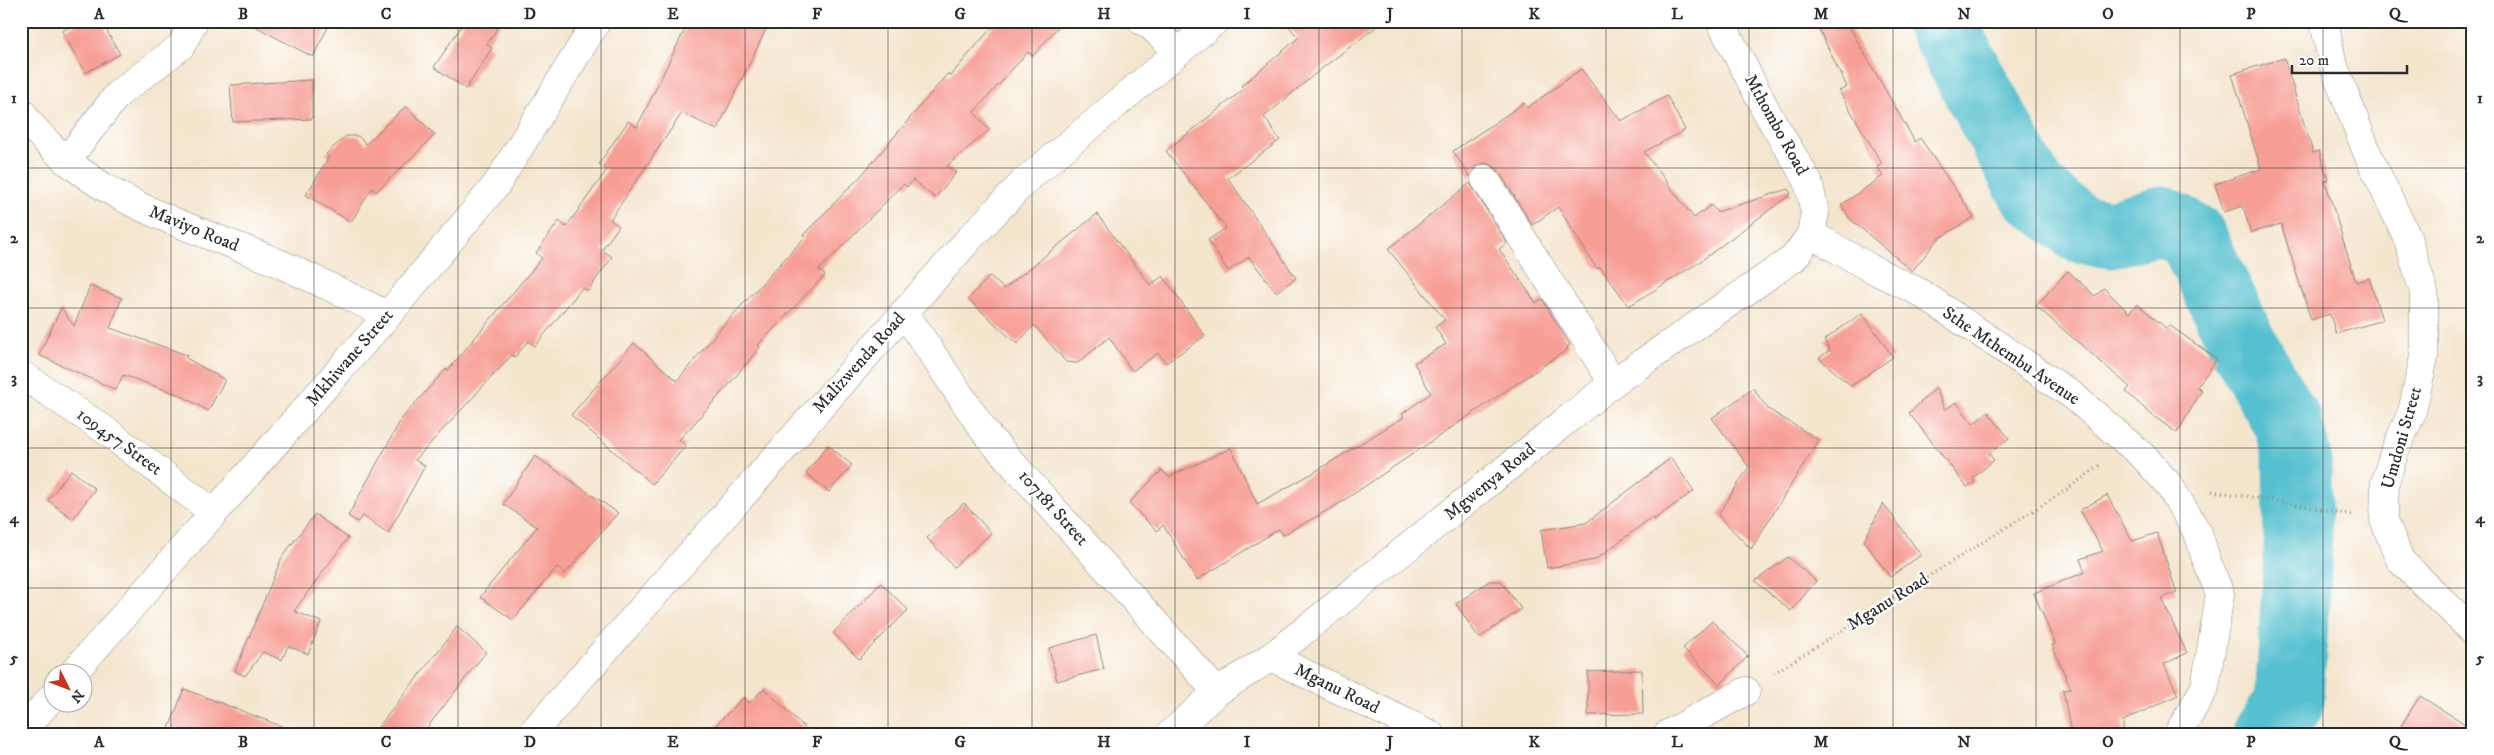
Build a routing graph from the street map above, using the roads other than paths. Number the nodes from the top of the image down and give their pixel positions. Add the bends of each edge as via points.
1 (194, 21) edge
2 (597, 21) edge
3 (1142, 21) edge
4 (1215, 21) edge
5 (1720, 21) edge
6 (2324, 21) edge
7 (1178, 52) junction
8 (21, 111) edge
9 (66, 161) junction
10 (1485, 179) dead end
11 (1811, 234) junction
12 (904, 312) junction
13 (388, 316) junction
14 (21, 374) edge
15 (1613, 383) junction
16 (214, 513) junction
17 (2473, 631) edge
18 (1271, 657) junction
19 (83, 662) edge
20 (1746, 691) road end
21 (1217, 692) junction
22 (42, 709) edge
23 (21, 733) edge
24 (531, 734) edge
25 (1170, 734) edge
26 (1430, 734) edge
27 (1668, 734) edge
28 (2178, 734) edge

1 - 9 street via 181,46 118,94
2 - 13 street, Mkhiwane Street via 497,184
3 - 7 street
4 - 7 street, Malizwenda Road
5 - 11 street, Mthombo Road via 1769,116 1808,182 1814,213
6 - 17 street, Umdoni Street via 2332,61 2368,155 2407,237 2424,292 2424,357 2412,412 2385,482 2384,520 2400,560
7 - 12 street, Malizwenda Road via 1025,181
8 - 9 street, Maviyo Road
9 - 13 street, Maviyo Road via 90,179 140,207 266,258
10 - 15 street
11 - 15 street, Mgwenya Road via 1794,258
11 - 28 street, Sthe Mthembu Avenue via 1919,292 2072,395 2145,458 2169,485 2199,535 2220,594 2205,687
12 - 21 street, 107181 Street via 987,435
12 - 24 street, Malizwenda Road
13 - 16 street, Mkhiwane Street
14 - 16 street, 109457 Street via 105,430
15 - 18 street, Mgwenya Road
16 - 19 street, Mkhiwane Street
18 - 21 street, Mgwenya Road
18 - 26 street, Mganu Road
20 - 27 street
21 - 25 street, Mgwenya Road
22 - 23 street

